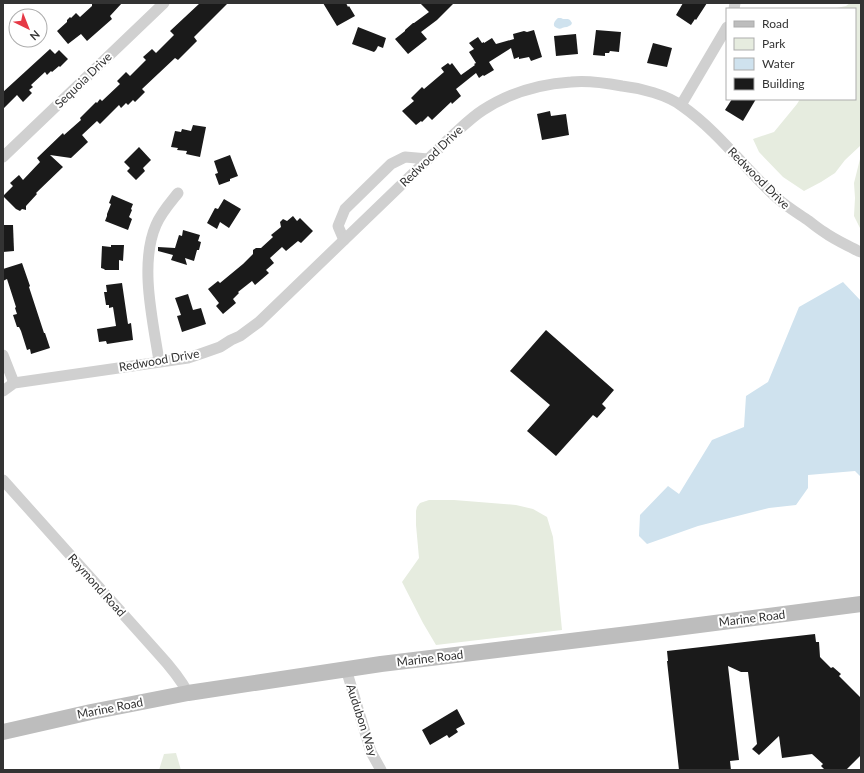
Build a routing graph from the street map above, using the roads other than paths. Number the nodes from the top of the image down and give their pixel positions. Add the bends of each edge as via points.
1 (164, 3) edge
2 (726, 29) edge
3 (681, 105) junction
4 (3, 157) edge
5 (428, 159) junction
6 (178, 192) dead end
7 (344, 240) junction
8 (860, 254) edge
9 (3, 356) edge
10 (159, 361) junction
11 (14, 383) junction
12 (3, 391) edge
13 (3, 480) edge
14 (861, 604) edge
15 (346, 669) junction
16 (188, 693) junction
17 (3, 732) edge
18 (380, 770) edge

1 - 4 street, Sequoia Drive
2 - 3 street
3 - 5 street, Redwood Drive via 646,90 610,84 572,82 535,88 516,93 484,110 467,122
3 - 8 street, Redwood Drive via 707,126 777,198 825,233
5 - 7 street, Redwood Drive
5 - 7 street via 405,157 391,164 345,209 338,226
6 - 10 street via 156,225 150,246 148,289
7 - 10 street, Redwood Drive via 240,336 220,347 188,358
9 - 11 street
10 - 11 street, Redwood Drive
11 - 12 street, Redwood Drive
13 - 16 street, Raymond Road via 171,668
14 - 15 main road, Marine Road
15 - 16 main road, Marine Road
15 - 18 street, Audubon Way via 371,752
16 - 17 main road, Marine Road

